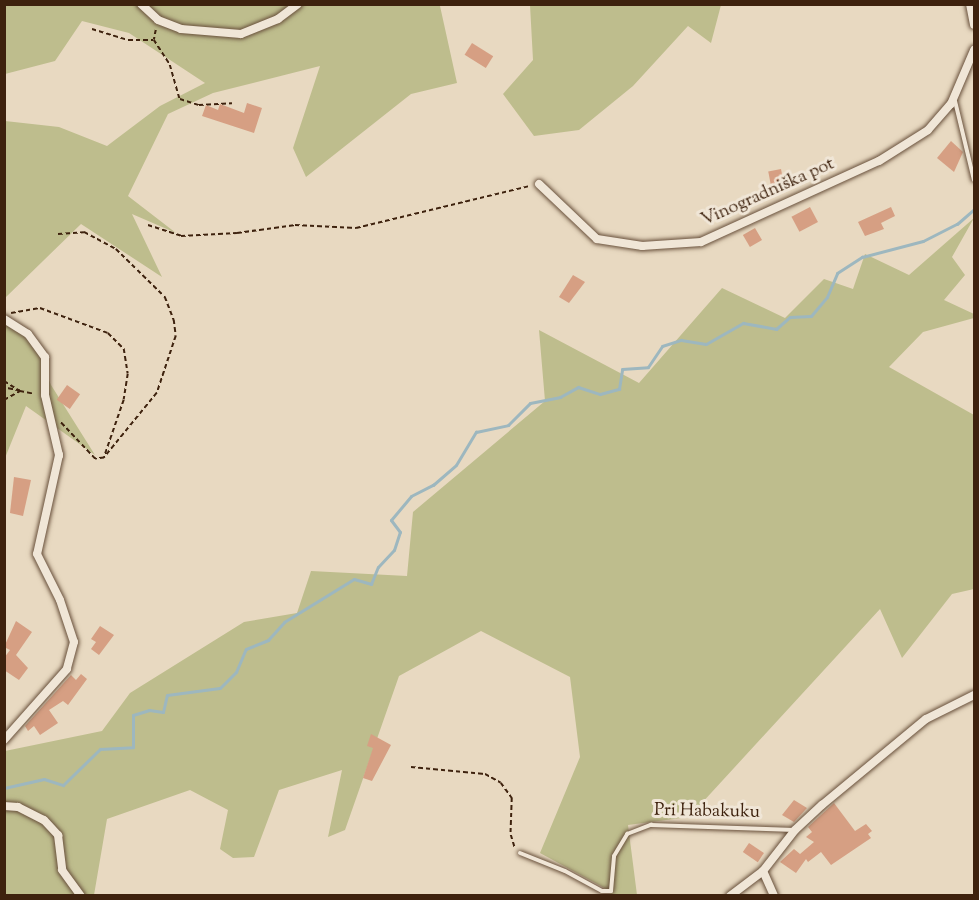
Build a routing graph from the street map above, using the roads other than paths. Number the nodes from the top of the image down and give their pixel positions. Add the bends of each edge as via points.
1 (141, 4) edge
2 (298, 4) edge
3 (970, 4) edge
4 (975, 25) edge
5 (975, 50) edge
6 (954, 97) junction
7 (975, 180) edge
8 (539, 184) road end
9 (4, 318) edge
10 (975, 695) edge
11 (4, 740) edge
12 (4, 806) edge
13 (795, 830) junction
14 (520, 853) road end
15 (763, 871) junction
16 (81, 896) edge
17 (730, 896) edge
18 (774, 896) edge

1 - 2 street via 158,20 181,29 241,34 278,20
3 - 4 street
5 - 6 street, Vinogradniška pot
6 - 7 lane
6 - 8 street, Vinogradniška pot via 928,130 879,161 701,242 642,246 597,239
9 - 11 street via 38,343 45,357 45,395 59,455 37,554 60,600 74,642 63,676
10 - 13 street via 926,719
12 - 16 street via 18,807 44,820 58,835 62,870
13 - 14 lane, Pri Habakuku via 651,825 627,834 614,856 611,891 602,891 566,871
13 - 15 street
15 - 17 street
15 - 18 street

